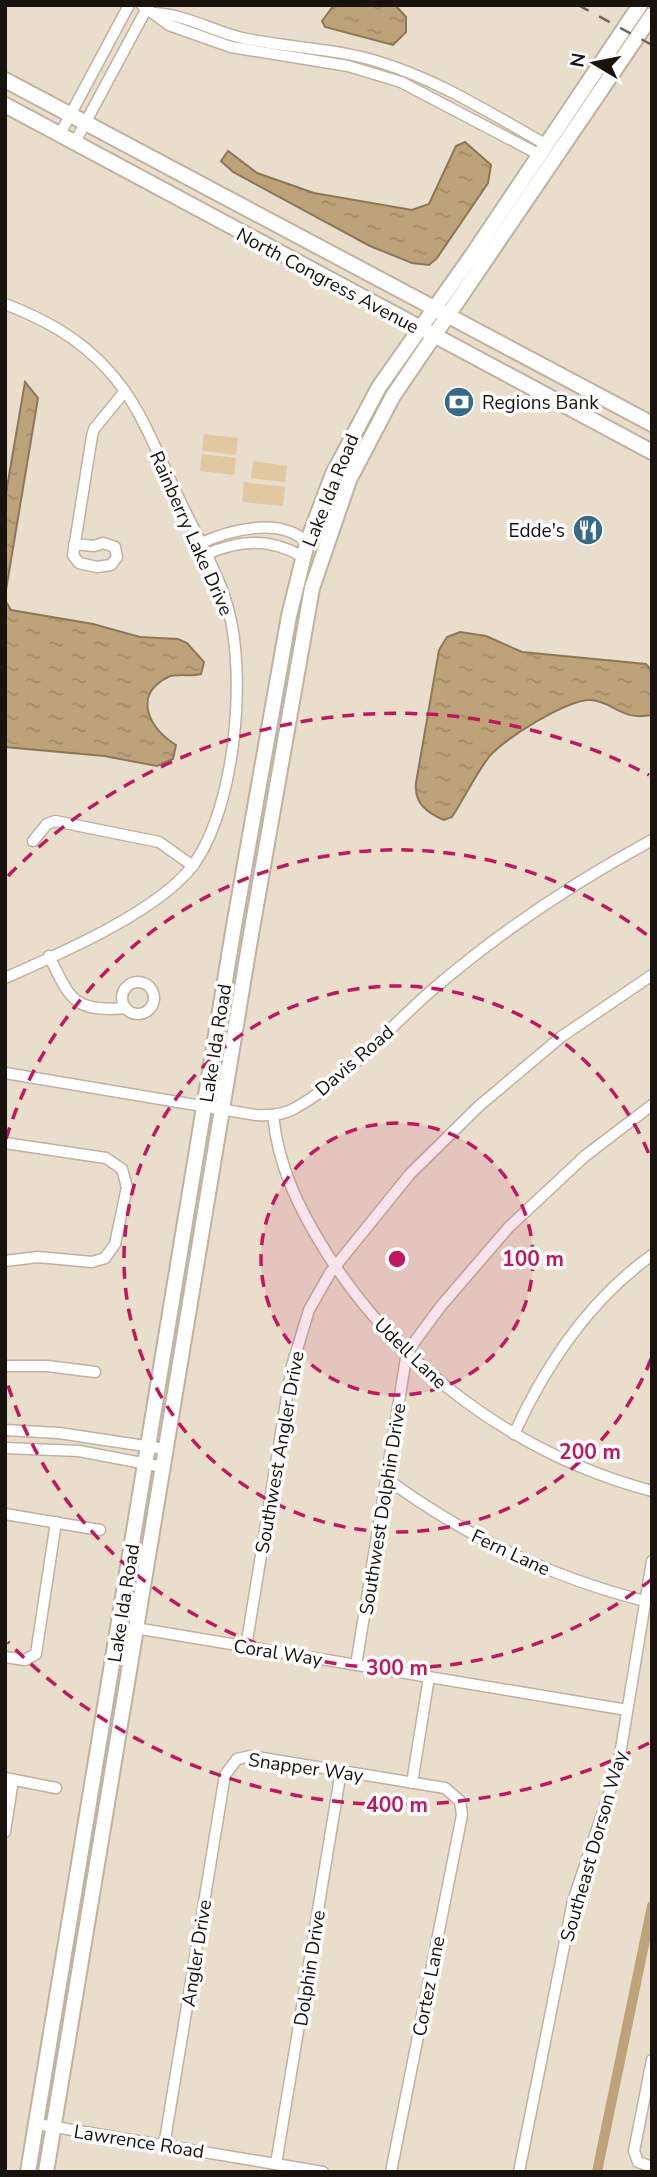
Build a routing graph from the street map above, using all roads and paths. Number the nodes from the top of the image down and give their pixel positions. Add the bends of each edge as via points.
1 (129, 5) edge
2 (640, 5) edge
3 (148, 9) edge
4 (652, 15) edge
5 (5, 80) edge
6 (5, 105) edge
7 (71, 115) junction
8 (85, 123) junction
9 (61, 134) junction
10 (75, 142) junction
11 (544, 150) junction
12 (5, 304) edge
13 (434, 308) junction
14 (448, 316) junction
15 (419, 329) junction
16 (433, 336) junction
17 (125, 391) junction
18 (652, 424) edge
19 (652, 452) edge
20 (75, 544) dead end
21 (199, 544) junction
22 (305, 550) junction
23 (204, 555) junction
24 (312, 588) junction
25 (253, 822) junction
26 (33, 841) dead end
27 (652, 841) edge
28 (265, 851) junction
29 (193, 866) junction
30 (49, 956) junction
31 (652, 975) edge
32 (5, 978) edge
33 (125, 1008) dead end
34 (5, 1073) edge
35 (652, 1105) edge
36 (205, 1106) junction
37 (222, 1109) junction
38 (273, 1115) junction
39 (5, 1143) edge
40 (652, 1255) edge
41 (5, 1261) edge
42 (335, 1266) junction
43 (407, 1352) junction
44 (5, 1366) edge
45 (95, 1372) dead end
46 (5, 1430) edge
47 (514, 1434) junction
48 (149, 1447) junction
49 (5, 1448) edge
50 (165, 1449) junction
51 (146, 1464) junction
52 (163, 1466) junction
53 (387, 1479) junction
54 (652, 1491) edge
55 (5, 1514) edge
56 (56, 1522) junction
57 (100, 1530) dead end
58 (652, 1561) edge
59 (645, 1601) junction
60 (135, 1628) junction
61 (246, 1647) junction
62 (5, 1657) edge
63 (356, 1665) junction
64 (429, 1677) junction
65 (627, 1710) junction
66 (232, 1763) joint
67 (341, 1771) junction
68 (7, 1779) edge
69 (412, 1783) junction
70 (56, 1788) dead end
71 (460, 1801) joint
72 (5, 1832) edge
73 (652, 2060) edge
74 (37, 2124) junction
75 (54, 2127) junction
76 (164, 2146) junction
77 (276, 2164) junction
78 (652, 2167) edge
79 (29, 2172) edge
80 (47, 2172) edge
81 (323, 2172) edge
82 (391, 2172) edge
83 (519, 2172) edge

1 - 7 street
2 - 11 street, Lake Ida Road
3 - 8 street
3 - 11 street via 169,25 231,47 348,66 401,82
4 - 14 street, Lake Ida Road
5 - 7 street, North Congress Avenue
6 - 9 street, North Congress Avenue
7 - 8 street, North Congress Avenue
7 - 9 street
8 - 10 street
8 - 13 street, North Congress Avenue
9 - 10 street, North Congress Avenue
10 - 15 street, North Congress Avenue
11 - 13 street, Lake Ida Road
12 - 17 street, Rainberry Lake Drive via 72,338
13 - 14 street, North Congress Avenue
13 - 15 street, Lake Ida Road
14 - 16 street, Lake Ida Road
14 - 18 street, North Congress Avenue
15 - 16 street, North Congress Avenue
15 - 22 street, Lake Ida Road via 363,415 333,474
16 - 19 street, North Congress Avenue
16 - 24 street, Lake Ida Road via 393,396 349,480
17 - 20 street via 94,429
17 - 21 street, Rainberry Lake Drive
21 - 22 street via 226,533 269,529 294,531
21 - 23 street, Rainberry Lake Drive
22 - 23 street via 260,542 230,544
22 - 24 street via 312,559
22 - 25 street, Lake Ida Road
23 - 29 street, Rainberry Lake Drive via 228,606 236,650 237,695 219,811
24 - 28 street, Lake Ida Road
25 - 28 street via 255,838
25 - 36 street, Lake Ida Road
26 - 29 street via 55,821 159,842
27 - 38 street, Davis Road via 581,881 486,947 339,1076 300,1106
28 - 37 street, Lake Ida Road
29 - 30 street, Rainberry Lake Drive via 159,900
30 - 32 street, Rainberry Lake Drive
30 - 33 street via 77,1003
31 - 42 street, Southwest Angler Drive via 561,1037 479,1106 410,1174
34 - 36 street, Davis Road
35 - 43 street via 585,1156 509,1227
36 - 37 street, Davis Road
36 - 48 street, Lake Ida Road
37 - 38 street, Davis Road
37 - 50 street, Lake Ida Road
38 - 42 street, Udell Lane via 275,1141 288,1180
39 - 41 street via 106,1158 122,1168 127,1187 115,1244 99,1261 38,1257
40 - 47 street via 575,1330 545,1371
42 - 43 street, Udell Lane
42 - 61 street, Southwest Angler Drive via 313,1302 298,1342
43 - 47 street, Udell Lane via 457,1396
43 - 53 street, Southwest Dolphin Drive
44 - 45 street
46 - 48 street
47 - 54 street, Udell Lane via 578,1466
48 - 50 street
48 - 51 street, Lake Ida Road
49 - 51 street via 79,1451
50 - 52 street, Lake Ida Road
51 - 52 street
51 - 74 street, Lake Ida Road
52 - 60 street, Lake Ida Road
53 - 59 street, Fern Lane via 449,1521 515,1556 584,1584
53 - 63 street, Southwest Dolphin Drive
55 - 56 street
56 - 57 street
56 - 62 street via 36,1654 32,1659
58 - 59 street, Southeast Dorson Way
59 - 65 street, Southeast Dorson Way
60 - 61 street, Coral Way
60 - 75 street, Lake Ida Road
61 - 63 street, Coral Way
63 - 64 street, Coral Way
64 - 65 street, Coral Way
64 - 69 street
65 - 83 street, Southeast Dorson Way via 616,1774 573,1901
66 - 67 street, Snapper Way via 251,1756
66 - 76 street, Angler Drive via 225,1775
67 - 69 street, Snapper Way
67 - 77 street, Dolphin Drive
68 - 70 street
68 - 72 street via 12,1786
69 - 71 street, Snapper Way via 445,1788
71 - 82 street, Cortez Lane via 462,1815
73 - 78 street via 634,2151 638,2162
74 - 75 street, Lawrence Road
74 - 79 street, Lake Ida Road
75 - 76 street, Lawrence Road
75 - 80 street, Lake Ida Road
76 - 77 street, Lawrence Road
77 - 81 street, Lawrence Road

